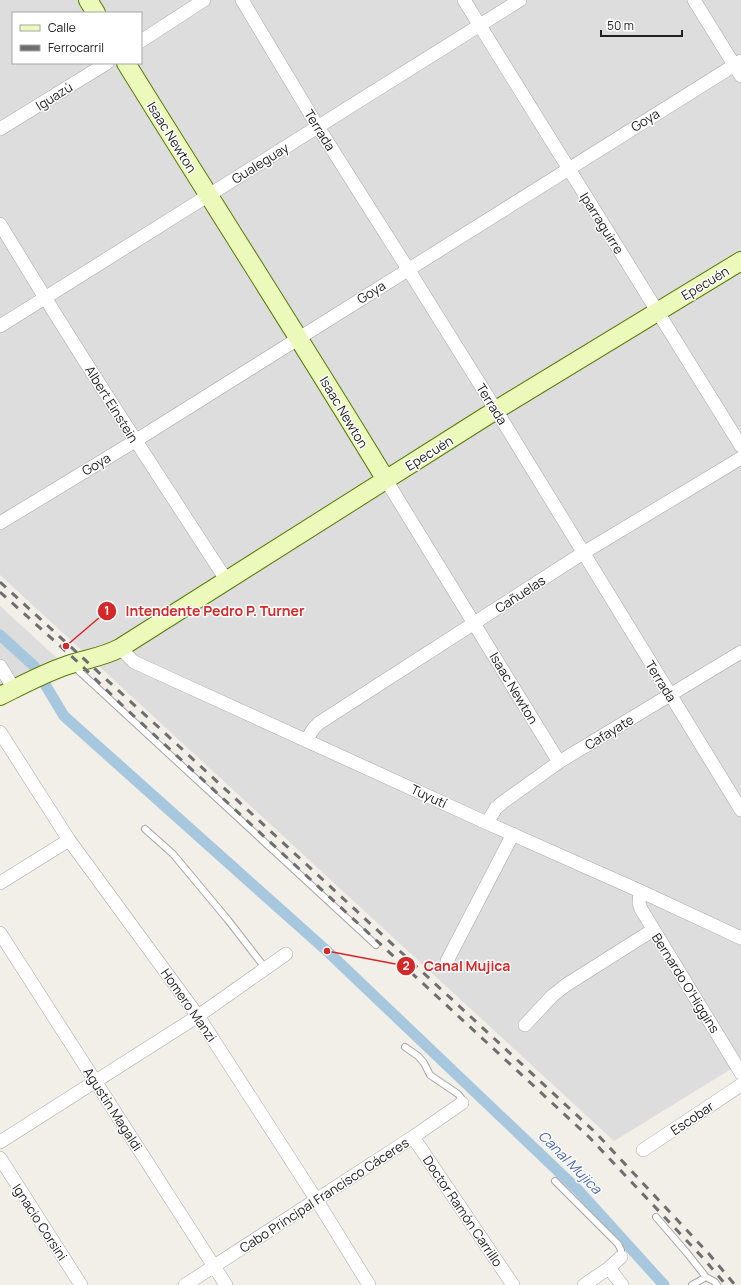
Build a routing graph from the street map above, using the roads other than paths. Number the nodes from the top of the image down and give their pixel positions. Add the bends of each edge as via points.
1 (88, 0) edge
2 (204, 0) edge
3 (242, 0) edge
4 (464, 0) edge
5 (520, 0) edge
6 (694, 0) edge
7 (95, 12) edge
8 (480, 25) junction
9 (142, 40) edge
10 (105, 64) edge
11 (127, 64) edge
12 (739, 67) edge
13 (318, 127) junction
14 (0, 129) edge
15 (568, 168) junction
16 (208, 196) junction
17 (0, 224) edge
18 (741, 261) edge
19 (408, 269) junction
20 (45, 299) junction
21 (657, 312) junction
22 (0, 326) edge
23 (299, 338) junction
24 (496, 410) junction
25 (135, 441) junction
26 (741, 446) edge
27 (741, 458) edge
28 (386, 480) junction
29 (0, 523) edge
30 (583, 553) junction
31 (227, 581) junction
32 (475, 623) junction
33 (120, 648) junction
34 (741, 652) edge
35 (74, 664) junction
36 (0, 666) edge
37 (7, 693) edge
38 (670, 695) junction
39 (0, 732) edge
40 (306, 740) junction
41 (559, 762) junction
42 (741, 810) edge
43 (487, 823) junction
44 (145, 829) dead end
45 (512, 834) junction
46 (69, 840) junction
47 (0, 883) edge
48 (640, 890) junction
49 (653, 930) junction
50 (0, 933) edge
51 (741, 938) edge
52 (376, 945) dead end
53 (286, 954) dead end
54 (447, 961) dead end
55 (266, 969) junction
56 (198, 1016) junction
57 (525, 1025) dead end
58 (405, 1047) dead end
59 (741, 1073) edge
60 (96, 1082) junction
61 (741, 1085) edge
62 (462, 1103) joint
63 (413, 1137) junction
64 (0, 1142) edge
65 (644, 1150) dead end
66 (0, 1158) edge
67 (555, 1180) dead end
68 (316, 1199) junction
69 (656, 1217) dead end
70 (621, 1257) joint
71 (214, 1266) junction
72 (609, 1268) junction
73 (706, 1277) junction
74 (81, 1285) edge
75 (185, 1285) edge
76 (226, 1285) edge
77 (370, 1285) edge
78 (513, 1285) edge
79 (584, 1285) edge
80 (622, 1285) edge
81 (692, 1285) edge
82 (717, 1285) edge

1 - 7 street
2 - 9 street
3 - 13 street, Terrada
4 - 8 street, Iparraguirre
5 - 8 street, Gualeguay
6 - 12 street
8 - 13 street, Gualeguay
8 - 15 street, Iparraguirre
10 - 14 street, Iguazú
11 - 16 street, Isaac Newton
12 - 15 street, Goya
13 - 16 street, Gualeguay
13 - 19 street, Terrada
15 - 19 street, Goya
15 - 21 street, Iparraguirre
16 - 20 street, Gualeguay
16 - 23 street, Isaac Newton
17 - 20 street, Albert Einstein
18 - 21 street, Epecuén
19 - 23 street, Goya
19 - 24 street, Terrada
20 - 22 street, Gualeguay
20 - 25 street, Albert Einstein
21 - 24 street, Epecuén
21 - 26 street, Iparraguirre
23 - 25 street, Goya
23 - 28 street, Isaac Newton
24 - 28 street, Epecuén
24 - 30 street, Terrada
25 - 29 street, Goya
25 - 31 street, Albert Einstein
27 - 30 street, Cañuelas
28 - 31 street, Epecuén
28 - 32 street, Isaac Newton
30 - 32 street, Cañuelas
30 - 38 street, Terrada
31 - 33 street, Epecuén
32 - 40 street, Cañuelas via 319,723
32 - 41 street, Isaac Newton
33 - 35 street, Epecuén via 99,658
33 - 40 street, Tuyutí via 134,662
34 - 38 street, Cafayate
35 - 37 street, Epecuén via 31,680
35 - 52 lane
36 - 37 street
38 - 41 street, Cafayate
38 - 42 street, Terrada
39 - 46 street, Homero Manzi
40 - 43 street, Tuyutí
41 - 43 street, Cafayate via 496,808
43 - 45 street, Tuyutí
44 - 55 lane via 173,854
45 - 48 street, Tuyutí
45 - 54 street
46 - 47 street
46 - 56 street, Homero Manzi
48 - 49 street, Bernardo O'Higgins via 641,909
48 - 51 street, Tuyutí
49 - 57 street via 566,985
49 - 59 street, Bernardo O'Higgins
50 - 60 street, Agustín Magaldi
53 - 55 street
55 - 56 street
56 - 60 street
56 - 68 street, Homero Manzi
58 - 62 lane via 421,1059 430,1075 458,1094
60 - 64 street
60 - 71 street, Agustín Magaldi
61 - 65 street, Escobar
62 - 63 street, Cabo Principal Francisco Cáceres
63 - 68 street, Cabo Principal Francisco Cáceres
63 - 78 street, Doctor Ramón Carrillo
66 - 74 street, Ignacio Corsini
67 - 70 lane via 618,1244
68 - 71 street, Cabo Principal Francisco Cáceres
68 - 77 street, Homero Manzi
69 - 73 lane
70 - 72 street
71 - 75 street, Cabo Principal Francisco Cáceres
71 - 76 street, Agustín Magaldi
72 - 79 street
72 - 80 street
73 - 81 lane
73 - 82 lane

